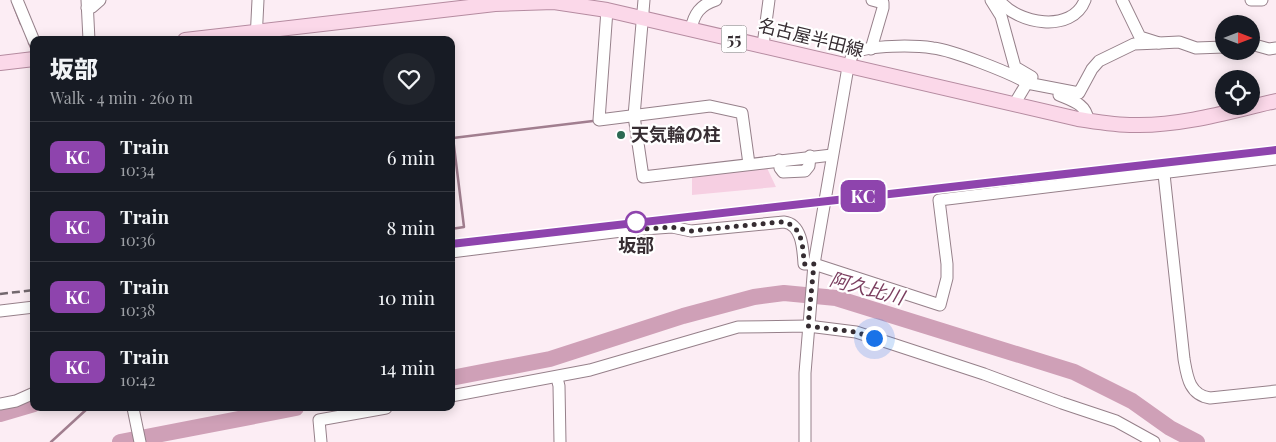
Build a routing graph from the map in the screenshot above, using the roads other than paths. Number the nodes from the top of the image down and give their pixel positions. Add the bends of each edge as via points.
1 (17, 0) edge
2 (100, 0) edge
3 (258, 0) edge
4 (644, 0) edge
5 (716, 0) edge
6 (769, 0) edge
7 (872, 0) edge
8 (991, 0) edge
9 (999, 0) edge
10 (1085, 0) edge
11 (1122, 0) edge
12 (554, 1) edge
13 (87, 4) edge
14 (607, 10) junction
15 (642, 18) junction
16 (691, 29) junction
17 (257, 35) edge
18 (32, 36) edge
19 (89, 36) edge
20 (243, 36) edge
21 (1159, 43) junction
22 (763, 45) junction
23 (1260, 46) edge
24 (1215, 47) edge
25 (1276, 48) edge
26 (870, 49) junction
27 (30, 59) edge
28 (0, 63) edge
29 (848, 67) junction
30 (1027, 83) junction
31 (1046, 86) junction
32 (1276, 101) edge
33 (1015, 103) junction
34 (634, 116) junction
35 (1088, 120) junction
36 (832, 155) junction
37 (1276, 159) edge
38 (748, 164) junction
39 (1164, 174) junction
40 (455, 252) edge
41 (814, 264) junction
42 (30, 307) edge
43 (0, 311) edge
44 (808, 322) junction
45 (556, 378) junction
46 (1276, 391) edge
47 (30, 395) edge
48 (455, 395) edge
49 (0, 404) edge
50 (134, 411) edge
51 (369, 411) edge
52 (140, 442) edge
53 (321, 442) edge
54 (560, 442) edge
55 (805, 442) edge
56 (1154, 442) edge

1 - 18 street
2 - 13 street via 92,7
3 - 17 street
4 - 15 street
5 - 16 street via 694,15
6 - 22 street
7 - 26 street via 882,3 883,8
8 - 31 street via 1001,16 1015,67
9 - 10 street via 1003,6 1025,18 1047,22 1070,18
11 - 21 street via 1140,37
12 - 14 main road, 名古屋半田線 / 55
12 - 17 main road, 名古屋半田線 / 55 via 495,4
13 - 19 street
14 - 15 main road, 名古屋半田線 / 55
14 - 34 street via 599,120
15 - 16 main road, 名古屋半田線 / 55
15 - 34 street
16 - 22 main road, 名古屋半田線 / 55
17 - 20 main road, 名古屋半田線 / 55
21 - 24 street via 1179,42 1202,48
21 - 31 street via 1134,44 1099,61 1079,93
22 - 29 main road, 名古屋半田線 / 55
23 - 25 street
26 - 29 street via 853,53
26 - 30 street via 934,48 1013,75
27 - 28 main road
29 - 33 main road, 名古屋半田線 / 55
29 - 36 street
30 - 31 street
30 - 33 street
31 - 35 street via 1082,106
32 - 35 main road, 名古屋半田線 / 55 via 1169,123 1139,125
33 - 35 main road, 名古屋半田線 / 55
34 - 38 street via 710,106 742,113
34 - 38 street via 643,177
36 - 38 street
36 - 41 street
37 - 39 street
39 - 41 street via 939,200 947,264 940,305
39 - 46 street via 1184,358 1190,385 1200,396 1210,398
40 - 41 street via 630,230 672,227 691,231 784,222 797,228 804,264
41 - 44 street
42 - 43 street
44 - 45 street via 738,327
44 - 55 street
44 - 56 street via 856,332 984,374 1116,421
45 - 48 street
45 - 54 street
47 - 49 street
50 - 52 street
51 - 53 street via 319,420

